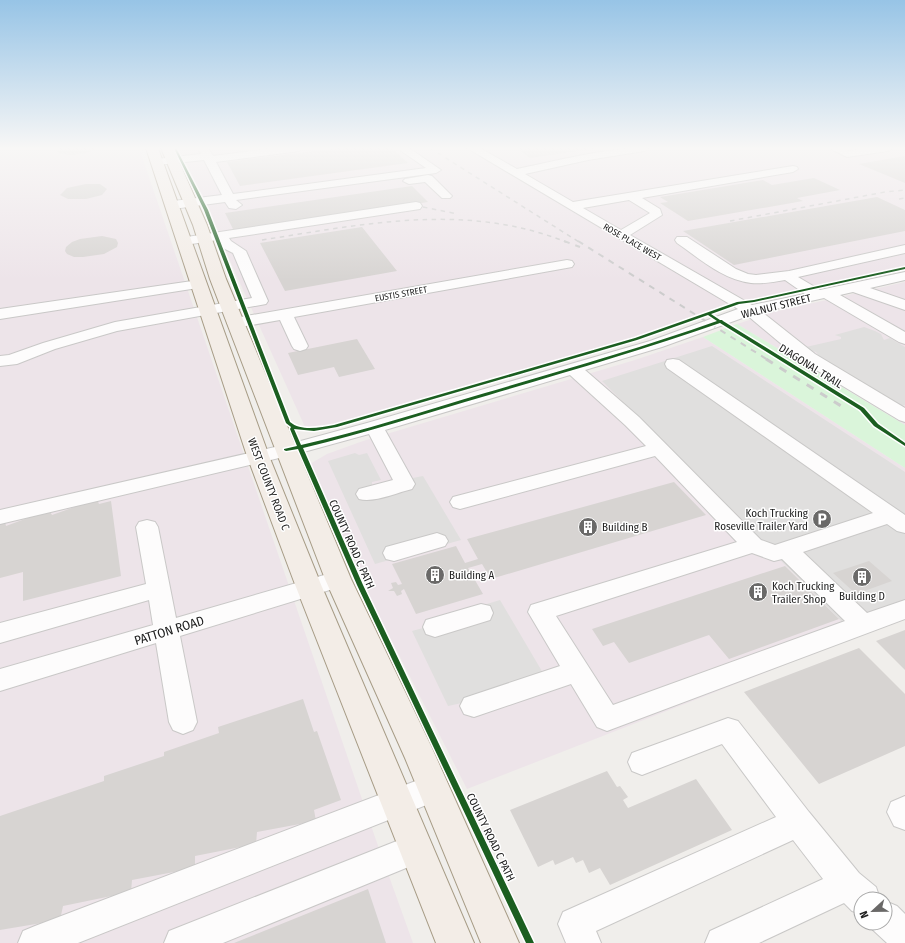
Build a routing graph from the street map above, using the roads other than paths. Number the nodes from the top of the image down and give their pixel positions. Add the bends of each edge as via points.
1 (167, 192) edge
2 (186, 192) edge
3 (226, 192) edge
4 (275, 192) edge
5 (442, 192) edge
6 (547, 192) edge
7 (655, 192) edge
8 (446, 196) dead end
9 (631, 196) junction
10 (229, 198) junction
11 (275, 200) dead end
12 (190, 203) junction
13 (172, 205) junction
14 (416, 206) dead end
15 (571, 206) junction
16 (221, 235) junction
17 (621, 236) junction
18 (204, 238) junction
19 (682, 240) dead end
20 (185, 241) junction
21 (905, 249) edge
22 (567, 264) dead end
23 (789, 275) junction
24 (905, 276) edge
25 (199, 284) junction
26 (853, 287) junction
27 (822, 294) junction
28 (905, 305) edge
29 (750, 310) junction
30 (208, 311) junction
31 (0, 314) edge
32 (285, 314) junction
33 (232, 315) junction
34 (905, 339) edge
35 (300, 346) dead end
36 (0, 361) edge
37 (673, 364) dead end
38 (574, 369) junction
39 (905, 416) edge
40 (374, 427) junction
41 (659, 449) junction
42 (286, 450) junction
43 (258, 456) junction
44 (366, 494) dead end
45 (460, 502) dead end
46 (0, 517) edge
47 (897, 521) edge
48 (147, 527) dead end
49 (437, 541) dead end
50 (753, 545) junction
51 (786, 549) junction
52 (394, 553) dead end
53 (338, 579) junction
54 (309, 588) junction
55 (158, 589) junction
56 (905, 609) edge
57 (481, 613) dead end
58 (864, 624) junction
59 (435, 627) dead end
60 (166, 630) junction
61 (0, 633) edge
62 (576, 671) junction
63 (0, 680) edge
64 (474, 706) dead end
65 (183, 722) dead end
66 (642, 762) dead end
67 (437, 794) junction
68 (400, 808) junction
69 (905, 810) edge
70 (905, 816) edge
71 (798, 822) junction
72 (417, 848) junction
73 (856, 891) edge
74 (853, 892) edge
75 (35, 943) edge
76 (181, 943) edge
77 (455, 943) edge
78 (500, 943) edge
79 (584, 943) edge
80 (722, 943) edge

1 - 13 main road, WEST COUNTY ROAD C
2 - 12 main road
3 - 10 street
4 - 10 street
5 - 8 street
6 - 15 street, ROSE PLACE WEST
7 - 9 street
9 - 15 street
9 - 17 street via 656,212 656,216
10 - 11 street via 233,206
10 - 12 street
12 - 13 street
12 - 18 main road
13 - 20 main road, WEST COUNTY ROAD C
14 - 16 street
15 - 17 street, ROSE PLACE WEST
16 - 18 street
16 - 33 street via 226,244 239,251 261,301
17 - 29 street, ROSE PLACE WEST
18 - 20 street
18 - 33 main road
19 - 23 street via 745,278
20 - 25 main road, WEST COUNTY ROAD C
21 - 23 street
22 - 32 street, EUSTIS STREET
23 - 27 street via 793,280
24 - 26 street, WALNUT STREET
25 - 30 main road, WEST COUNTY ROAD C
25 - 31 street
26 - 27 street, WALNUT STREET
26 - 28 street
27 - 29 street, WALNUT STREET
27 - 34 street
29 - 38 street, WALNUT STREET via 656,344
29 - 39 street, ROSE PLACE WEST via 809,358
30 - 33 street
30 - 36 street via 115,327 11,360
30 - 43 main road, WEST COUNTY ROAD C
32 - 33 street, EUSTIS STREET
32 - 35 street
33 - 42 main road
37 - 47 street
38 - 40 street, WALNUT STREET
38 - 41 street
40 - 42 street, WALNUT STREET
40 - 44 street via 405,484
41 - 45 street
41 - 50 street
42 - 43 street, WALNUT STREET
42 - 53 main road
43 - 46 street, WALNUT STREET
43 - 54 main road, WEST COUNTY ROAD C
47 - 51 street
48 - 55 street
49 - 52 street
50 - 51 street via 774,553
50 - 62 street via 540,612
51 - 58 street
53 - 54 street, PATTON ROAD
53 - 67 main road
54 - 60 street, PATTON ROAD
54 - 68 main road, WEST COUNTY ROAD C
55 - 60 street
55 - 61 street
56 - 58 street
57 - 59 street
58 - 62 street via 607,718
60 - 63 street, PATTON ROAD
60 - 65 street
62 - 64 street
66 - 71 street via 728,730
67 - 68 street
67 - 78 main road
68 - 72 main road, WEST COUNTY ROAD C
68 - 75 street
69 - 70 street via 902,812
71 - 73 street
71 - 79 street via 575,924
72 - 76 street
72 - 77 main road, WEST COUNTY ROAD C
74 - 80 street

